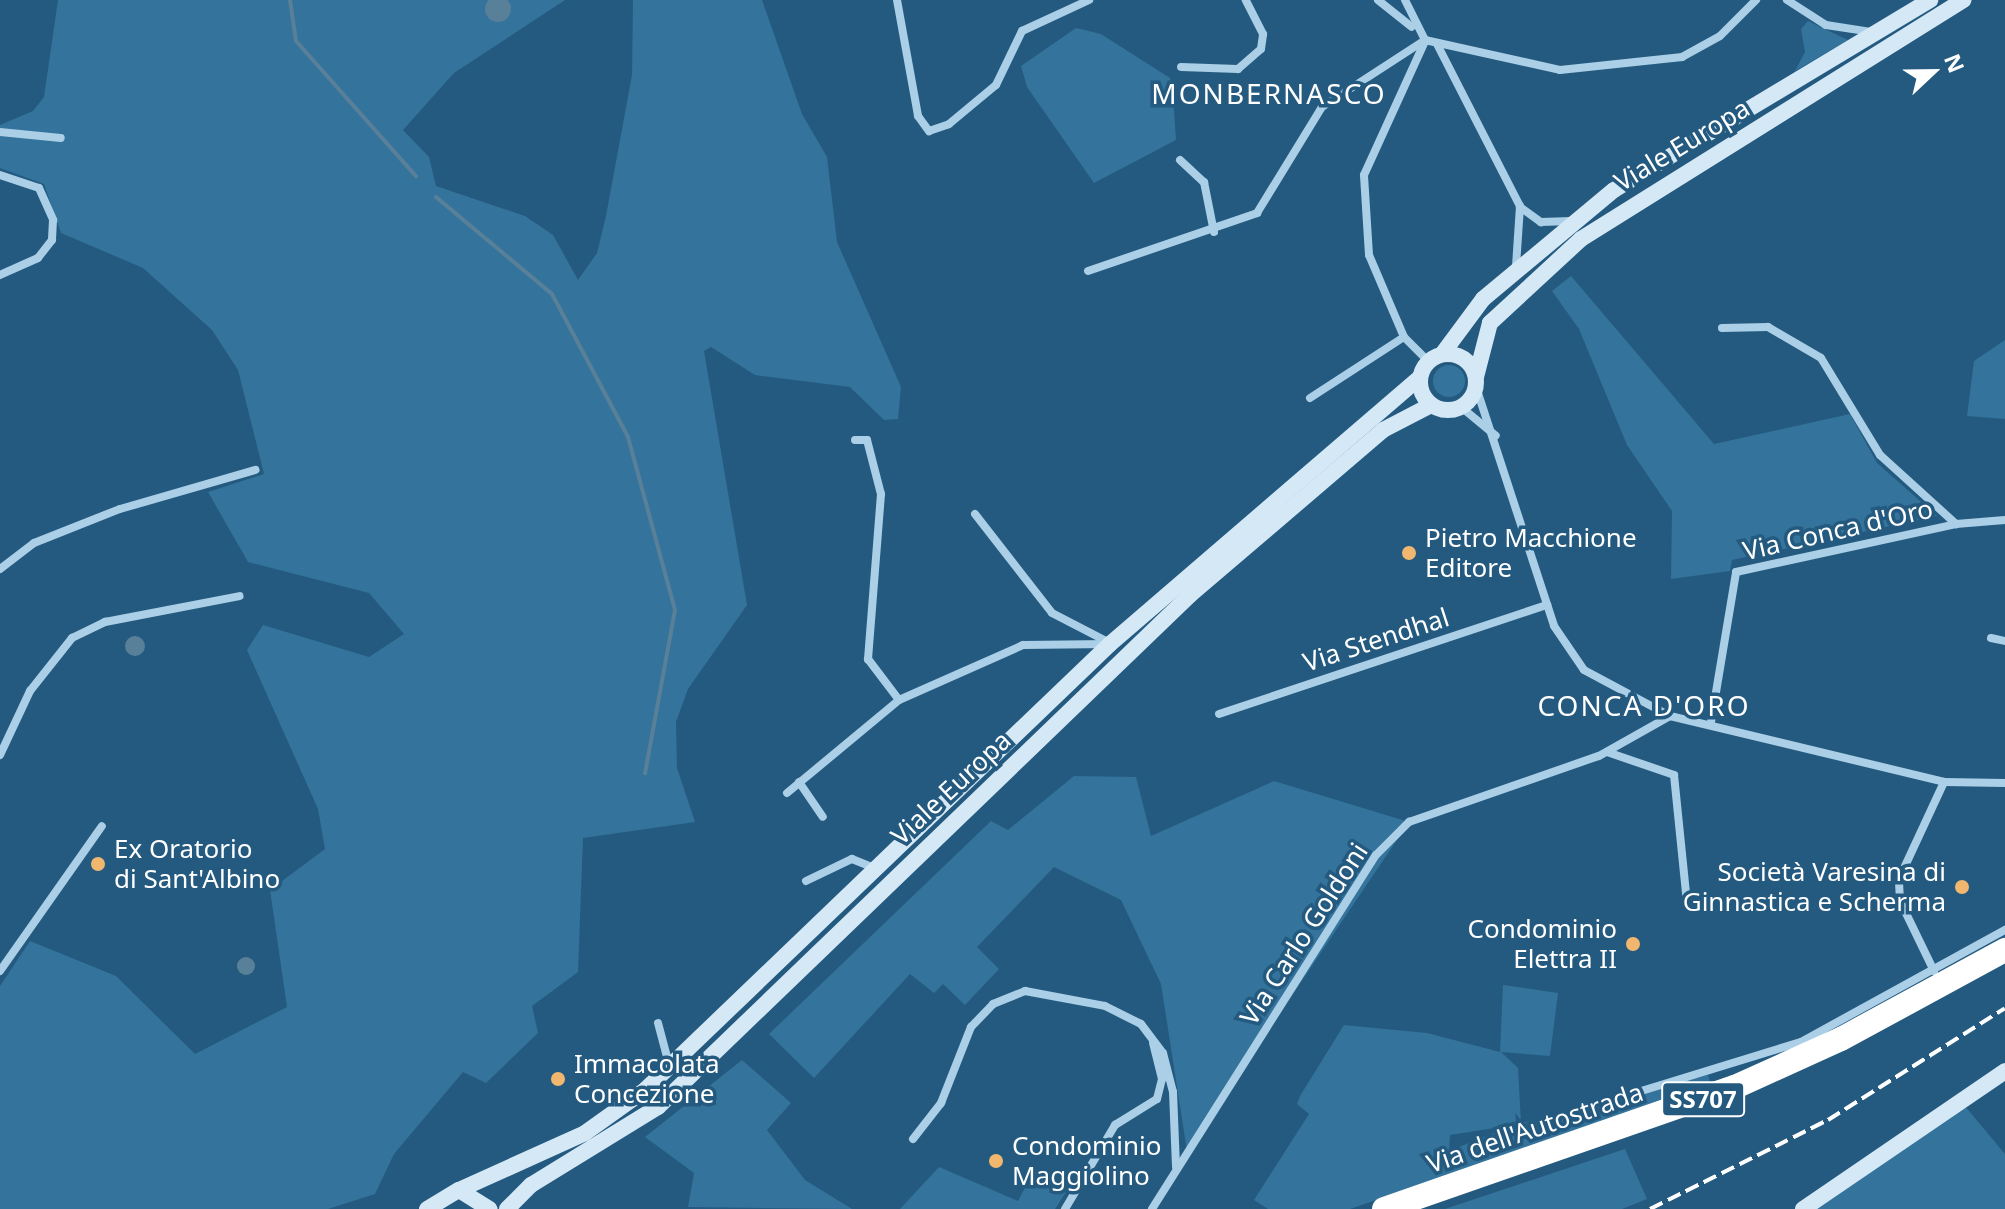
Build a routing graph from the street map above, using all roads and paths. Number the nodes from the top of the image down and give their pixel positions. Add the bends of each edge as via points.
1 (897, 0) edge
2 (1089, 0) edge
3 (1246, 0) edge
4 (1378, 0) edge
5 (1405, 0) edge
6 (1756, 0) edge
7 (1787, 0) edge
8 (1930, 0) edge
9 (1964, 0) edge
10 (1416, 30) junction
11 (1877, 33) junction
12 (1425, 40) junction
13 (1437, 44) junction
14 (1181, 67) dead end
15 (0, 132) edge
16 (61, 138) dead end
17 (1180, 160) dead end
18 (0, 175) edge
19 (1520, 206) junction
20 (1571, 221) junction
21 (1214, 232) junction
22 (1088, 271) dead end
23 (1514, 272) junction
24 (0, 275) edge
25 (1722, 328) dead end
26 (1404, 337) junction
27 (1436, 357) junction
28 (1420, 377) junction
29 (1476, 382) junction
30 (1310, 398) dead end
31 (1431, 405) junction
32 (1461, 407) junction
33 (1496, 437) junction
34 (855, 440) dead end
35 (255, 470) dead end
36 (975, 514) dead end
37 (2005, 520) edge
38 (1956, 524) junction
39 (0, 569) edge
40 (240, 596) dead end
41 (1547, 605) junction
42 (1991, 638) dead end
43 (2005, 641) edge
44 (1110, 644) junction
45 (899, 700) junction
46 (1219, 714) dead end
47 (1670, 716) junction
48 (1711, 722) junction
49 (1607, 752) junction
50 (0, 755) edge
51 (799, 782) junction
52 (1944, 782) junction
53 (2005, 783) edge
54 (787, 793) dead end
55 (823, 817) dead end
56 (102, 826) dead end
57 (872, 867) junction
58 (806, 881) dead end
59 (1686, 894) dead end
60 (2005, 930) edge
61 (2005, 950) edge
62 (0, 971) edge
63 (1934, 971) junction
64 (658, 1023) dead end
65 (1150, 1035) junction
66 (670, 1068) junction
67 (2005, 1071) edge
68 (1638, 1092) dead end
69 (913, 1139) dead end
70 (1176, 1167) junction
71 (459, 1190) junction
72 (424, 1207) edge
73 (490, 1209) edge
74 (507, 1209) edge
75 (1065, 1209) edge
76 (1152, 1209) edge
77 (1384, 1209) edge
78 (1803, 1209) edge

1 - 2 street via 918,116 929,131 949,124 996,85 1022,31
3 - 14 street via 1263,34 1261,49 1238,69
4 - 10 street
5 - 10 street
6 - 13 street via 1701,49 1594,69 1525,66
7 - 11 street via 1826,25
8 - 11 street, Viale Europa
9 - 29 street, Viale Europa via 1581,239 1490,323
10 - 12 street
11 - 20 street, Viale Europa
12 - 13 street
12 - 21 street via 1322,107 1257,213
12 - 26 street via 1364,175 1369,255
13 - 19 street
15 - 16 street
17 - 21 street via 1204,182
18 - 24 street via 39,188 53,220 52,240 38,258
19 - 20 street via 1541,222
19 - 23 street via 1523,234
20 - 23 street, Viale Europa
21 - 22 street
23 - 27 street, Viale Europa via 1483,299
25 - 38 street via 1768,327 1821,358 1880,455
26 - 27 street
26 - 30 street
27 - 28 street, Viale Europa
27 - 29 street via 1461,356
28 - 31 street
28 - 44 street, Viale Europa
29 - 32 street, Viale Europa
29 - 33 street
31 - 32 street, Viale Europa
31 - 74 street, Viale Europa via 1397,420 1149,633 658,1107 531,1185
32 - 33 street
33 - 41 street
34 - 45 street via 867,440 881,494 868,659
35 - 39 street via 120,509 34,543
36 - 44 street via 1052,613
37 - 38 street
38 - 48 street, Via Conca d'Oro via 1736,572
40 - 50 street via 105,622 72,638 30,691
41 - 46 street, Via Stendhal
41 - 47 street via 1574,662
42 - 43 street
44 - 45 street via 1023,645
44 - 57 street, Viale Europa
45 - 51 street
47 - 48 street
47 - 49 street, Via Carlo Goldoni
48 - 52 street
49 - 59 street via 1674,775
49 - 70 street, Via Carlo Goldoni via 1409,822 1353,890
51 - 54 street
51 - 55 street
52 - 53 street
52 - 63 street via 1899,879 1900,901
56 - 62 street
57 - 58 street, Viale Europa via 852,859
57 - 66 street, Viale Europa
60 - 63 street
61 - 77 highway, Via dell'Autostrada / SS707 via 1841,1039 1735,1087
63 - 68 street via 1801,1042
64 - 66 street
65 - 69 street via 1105,1006 1012,994 971,1027 941,1103
65 - 70 street via 1173,1092
65 - 75 street via 1162,1079 1157,1099 1115,1125
66 - 71 street, Viale Europa via 585,1133
67 - 78 street
70 - 76 street, Via Carlo Goldoni
71 - 72 street, Viale Europa
71 - 73 street

